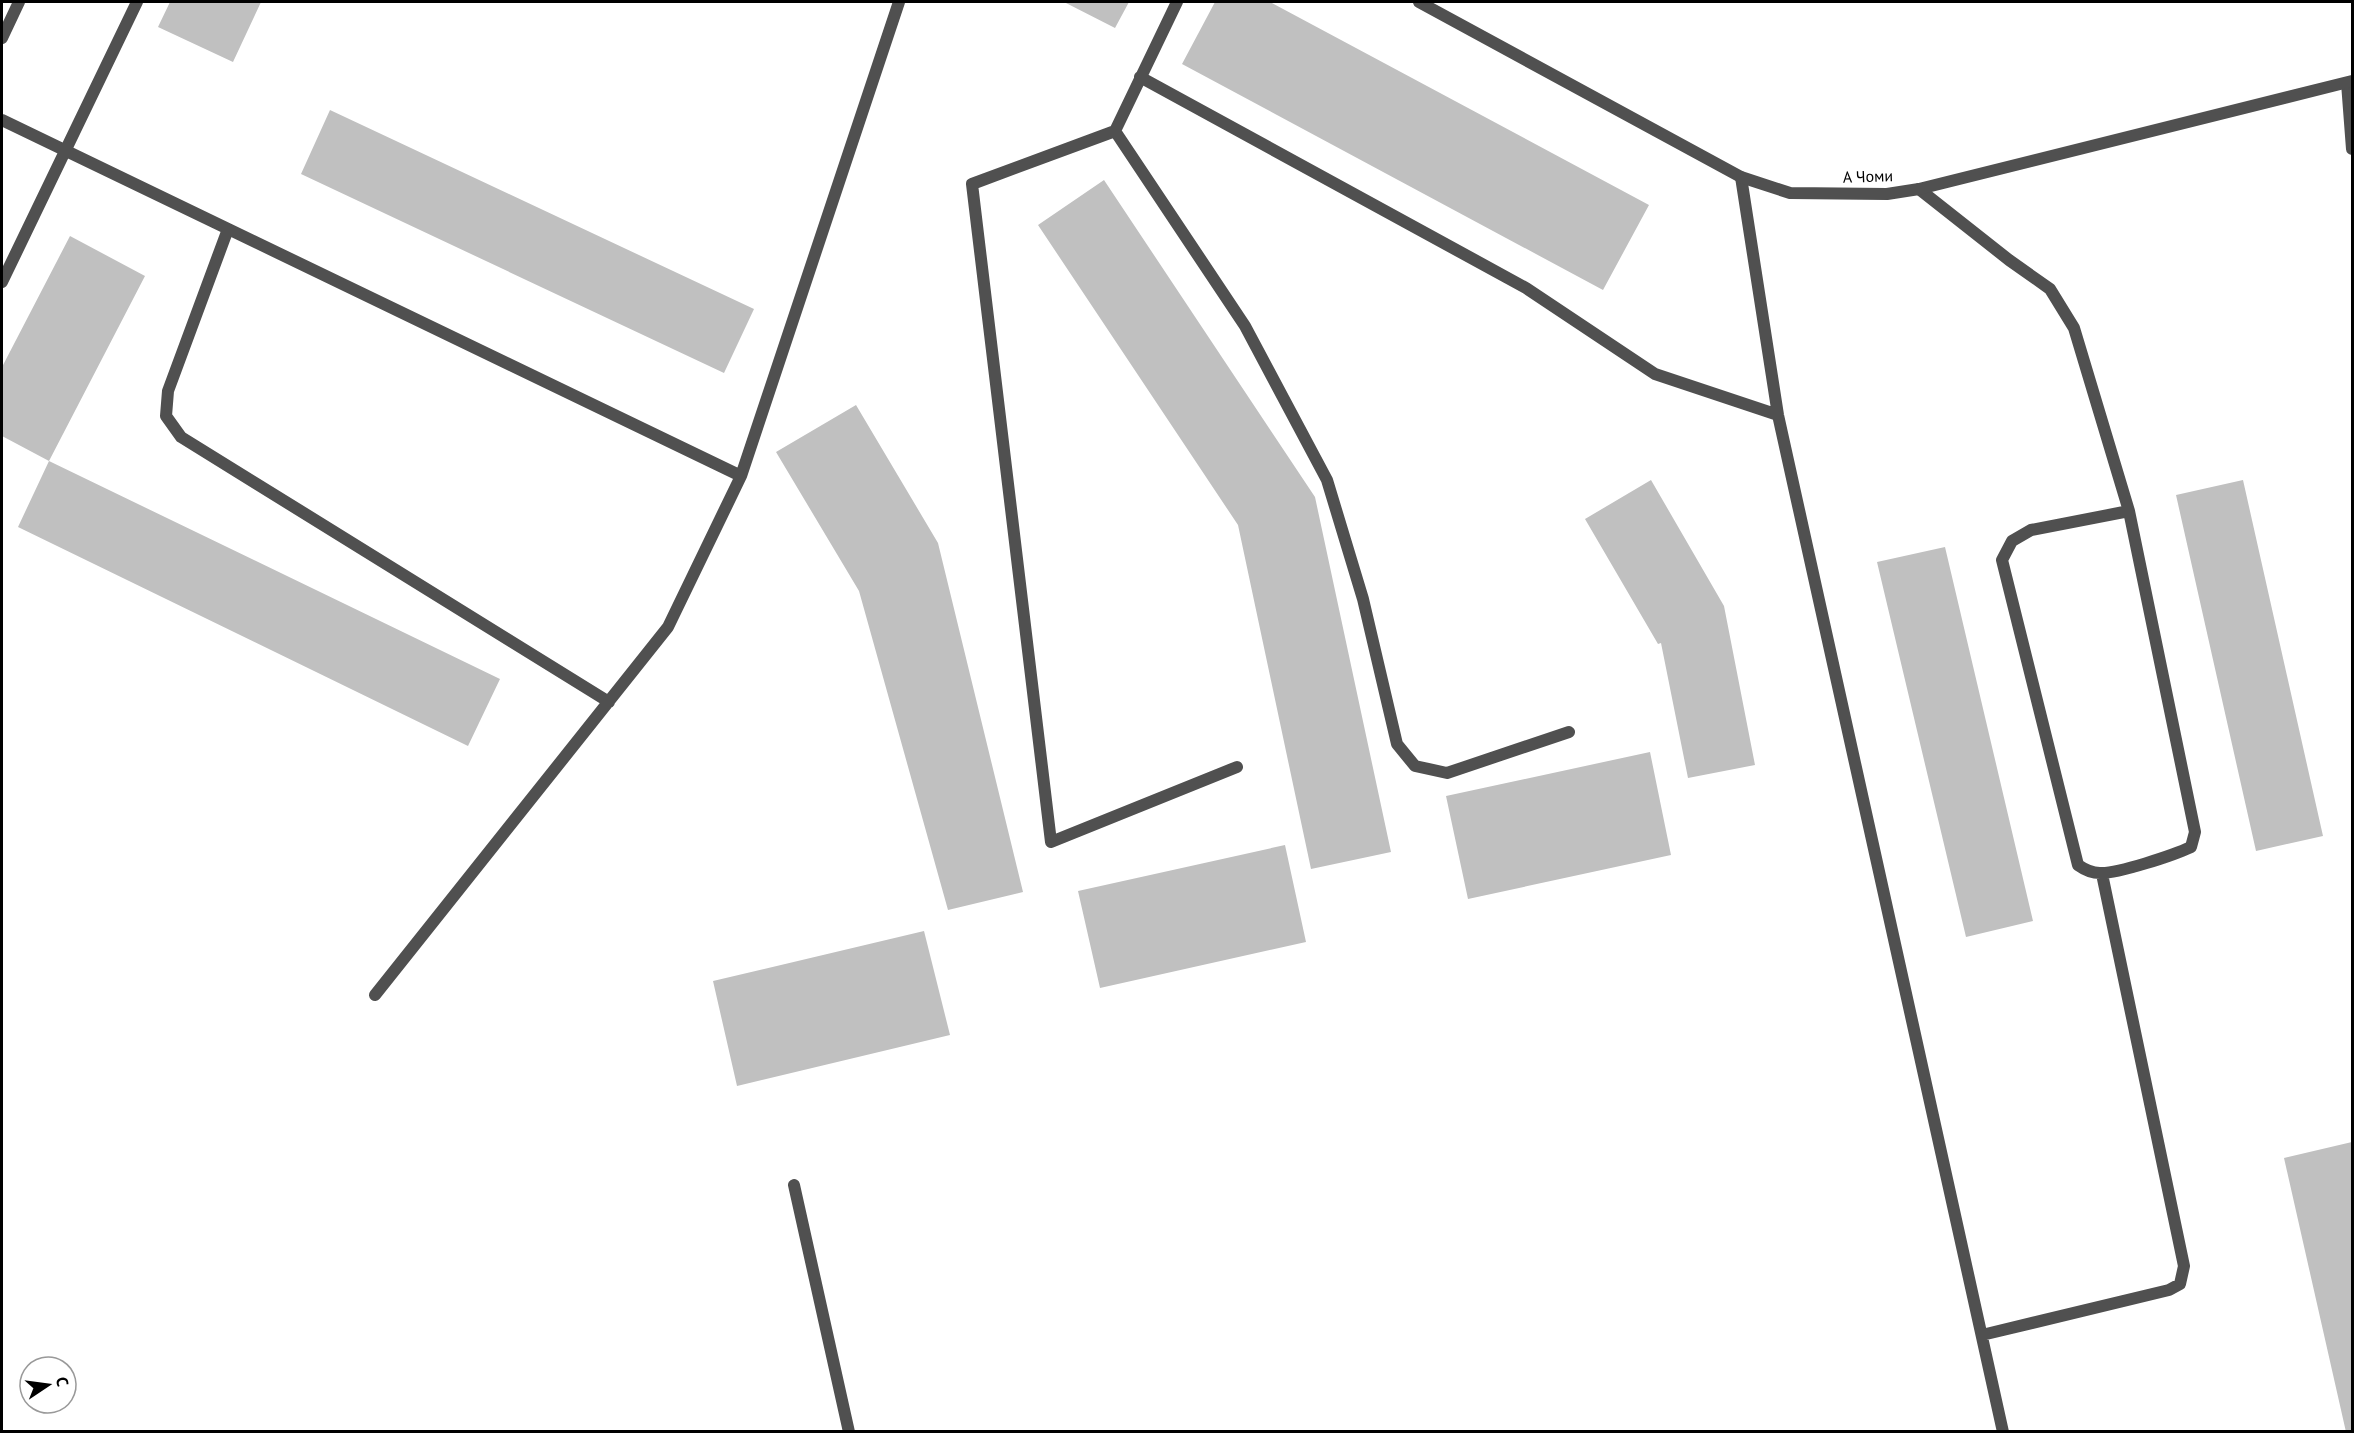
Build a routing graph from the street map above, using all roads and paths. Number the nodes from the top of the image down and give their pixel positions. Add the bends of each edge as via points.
1 (19, 2) edge
2 (137, 2) edge
3 (899, 2) edge
4 (1177, 2) edge
5 (1419, 2) edge
6 (2, 38) edge
7 (1140, 77) junction
8 (2350, 82) edge
9 (2, 120) edge
10 (1114, 131) junction
11 (2352, 149) edge
12 (66, 151) junction
13 (1741, 177) junction
14 (1919, 189) junction
15 (228, 229) junction
16 (2, 282) edge
17 (1778, 415) junction
18 (741, 476) junction
19 (2129, 511) junction
20 (609, 702) junction
21 (1569, 732) dead end
22 (1237, 768) dead end
23 (2102, 874) junction
24 (375, 995) dead end
25 (794, 1185) dead end
26 (1982, 1335) junction
27 (1999, 1425) edge
28 (849, 1431) edge
29 (2003, 1431) edge

1 - 6 street
2 - 12 street
3 - 18 street
4 - 7 street
5 - 13 street, А Чоми
7 - 10 street
7 - 17 street via 1527,288 1655,375
8 - 11 street
8 - 14 street, А Чоми
9 - 12 street
10 - 21 street via 1245,326 1327,480 1364,599 1397,744 1415,766 1446,773
10 - 22 street via 972,184 1051,842
12 - 15 street
12 - 16 street
13 - 14 street, А Чоми via 1790,193 1887,194
13 - 17 street
14 - 19 street via 2050,289 2074,328
15 - 18 street
15 - 20 street via 168,391 166,416 181,437
17 - 26 street
18 - 20 street via 668,627
19 - 23 street via 2194,832 2191,847 2175,855
19 - 23 street via 2031,530 2012,541 2002,560 2078,865 2088,872
20 - 24 street
23 - 26 street via 2184,1266 2180,1284 2169,1290
25 - 28 street
26 - 27 street
27 - 29 street

